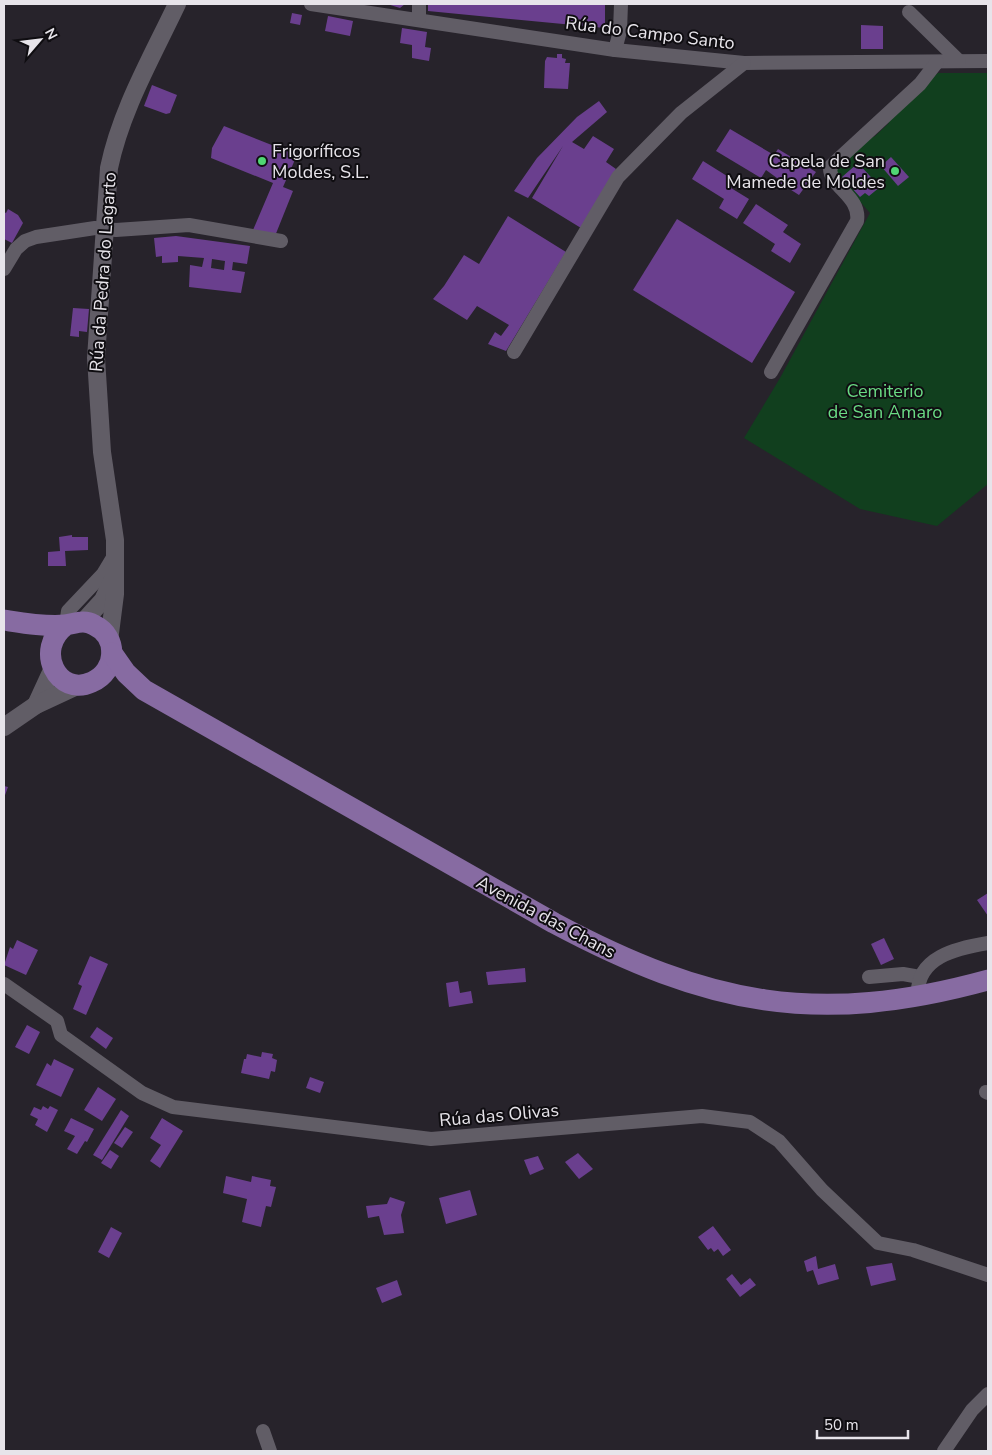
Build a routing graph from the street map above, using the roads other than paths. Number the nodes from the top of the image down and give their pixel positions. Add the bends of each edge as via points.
1 (177, 4) edge
2 (311, 4) edge
3 (419, 4) edge
4 (621, 4) edge
5 (908, 12) dead end
6 (419, 19) junction
7 (615, 50) junction
8 (959, 61) junction
9 (988, 61) edge
10 (937, 62) junction
11 (744, 63) junction
12 (105, 229) junction
13 (281, 241) dead end
14 (4, 269) edge
15 (514, 352) dead end
16 (771, 372) dead end
17 (115, 554) junction
18 (114, 576) junction
19 (5, 621) edge
20 (75, 623) junction
21 (111, 647) junction
22 (51, 662) junction
23 (87, 683) junction
24 (144, 690) junction
25 (36, 705) junction
26 (4, 727) edge
27 (988, 943) edge
28 (869, 977) dead end
29 (988, 980) edge
30 (4, 984) edge
31 (919, 987) junction
32 (988, 1276) edge
33 (988, 1394) edge
34 (263, 1431) dead end
35 (270, 1451) edge
36 (944, 1451) edge

1 - 12 street, Rúa da Pedra do Lagarto via 114,145 109,168
2 - 6 street, Rúa do Campo Santo
3 - 6 street
4 - 7 street via 620,31
5 - 8 street
6 - 7 street, Rúa do Campo Santo
7 - 11 street, Rúa do Campo Santo
8 - 9 street, Rúa do Campo Santo
8 - 10 street, Rúa do Campo Santo
10 - 11 street, Rúa do Campo Santo
10 - 16 street via 920,84 830,167 833,178 852,198 857,221
11 - 15 street via 681,113 618,177
12 - 13 street via 189,225
12 - 14 street via 25,241
12 - 17 street, Rúa da Pedra do Lagarto via 96,337 96,385
17 - 18 street, Rúa da Pedra do Lagarto
17 - 20 street via 103,574 68,611
18 - 20 street, Rúa da Pedra do Lagarto via 104,600
18 - 21 street, Rúa da Pedra do Lagarto
19 - 20 main road, Avenida das Chans
19 - 22 main road, Avenida das Chans via 42,646
20 - 21 main road, Avenida das Chans via 101,629
20 - 22 main road via 54,636 50,646
21 - 23 main road via 107,670
21 - 24 main road, Avenida das Chans via 126,673
22 - 23 main road, Avenida das Chans via 59,676 68,682
22 - 25 street
23 - 24 main road, Avenida das Chans
23 - 25 street
24 - 31 main road, Avenida das Chans via 554,923 648,969 713,990 787,1004 846,1005
25 - 26 street
27 - 31 street via 949,951 926,968
28 - 31 street via 903,974
29 - 31 main road, Avenida das Chans
30 - 32 street, Rúa das Olivas via 57,1021 61,1035 142,1093 173,1107 431,1139 702,1116 750,1122 779,1141 822,1190 878,1243 913,1250
33 - 36 street via 972,1410
34 - 35 street

